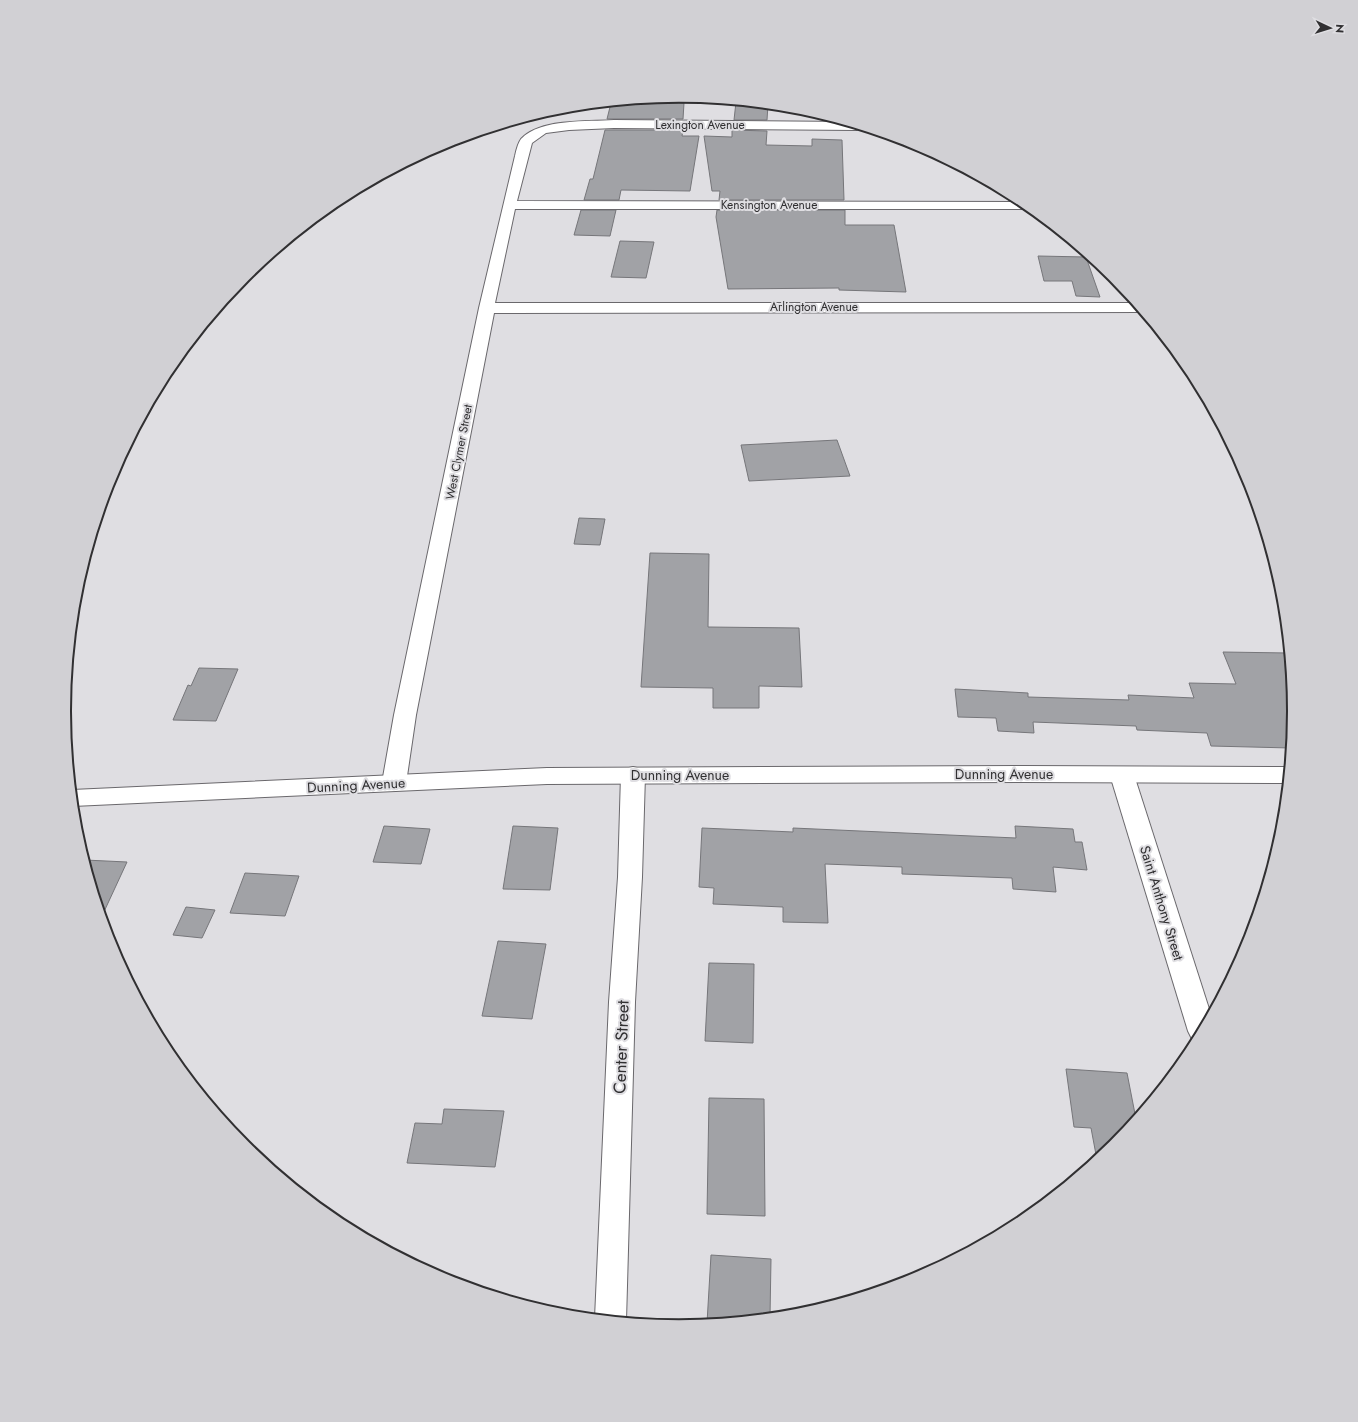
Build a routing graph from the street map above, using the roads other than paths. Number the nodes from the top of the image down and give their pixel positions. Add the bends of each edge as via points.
1 (842, 126) edge
2 (543, 130) joint
3 (509, 205) junction
4 (1018, 206) edge
5 (487, 308) junction
6 (1134, 308) edge
7 (632, 775) junction
8 (1122, 775) junction
9 (1284, 775) edge
10 (394, 783) junction
11 (77, 798) edge
12 (1200, 1025) edge
13 (611, 1315) edge

1 - 2 street, Lexington Avenue via 614,124
2 - 3 street, West Clymer Street via 526,141
3 - 4 street, Kensington Avenue
3 - 5 street, West Clymer Street
5 - 6 street, Arlington Avenue
5 - 10 street, West Clymer Street via 405,714
7 - 8 street, Dunning Avenue
7 - 10 street, Dunning Avenue
7 - 13 street, Center Street
8 - 9 street, Dunning Avenue
8 - 12 street, Saint Anthony Street
10 - 11 street, Dunning Avenue

